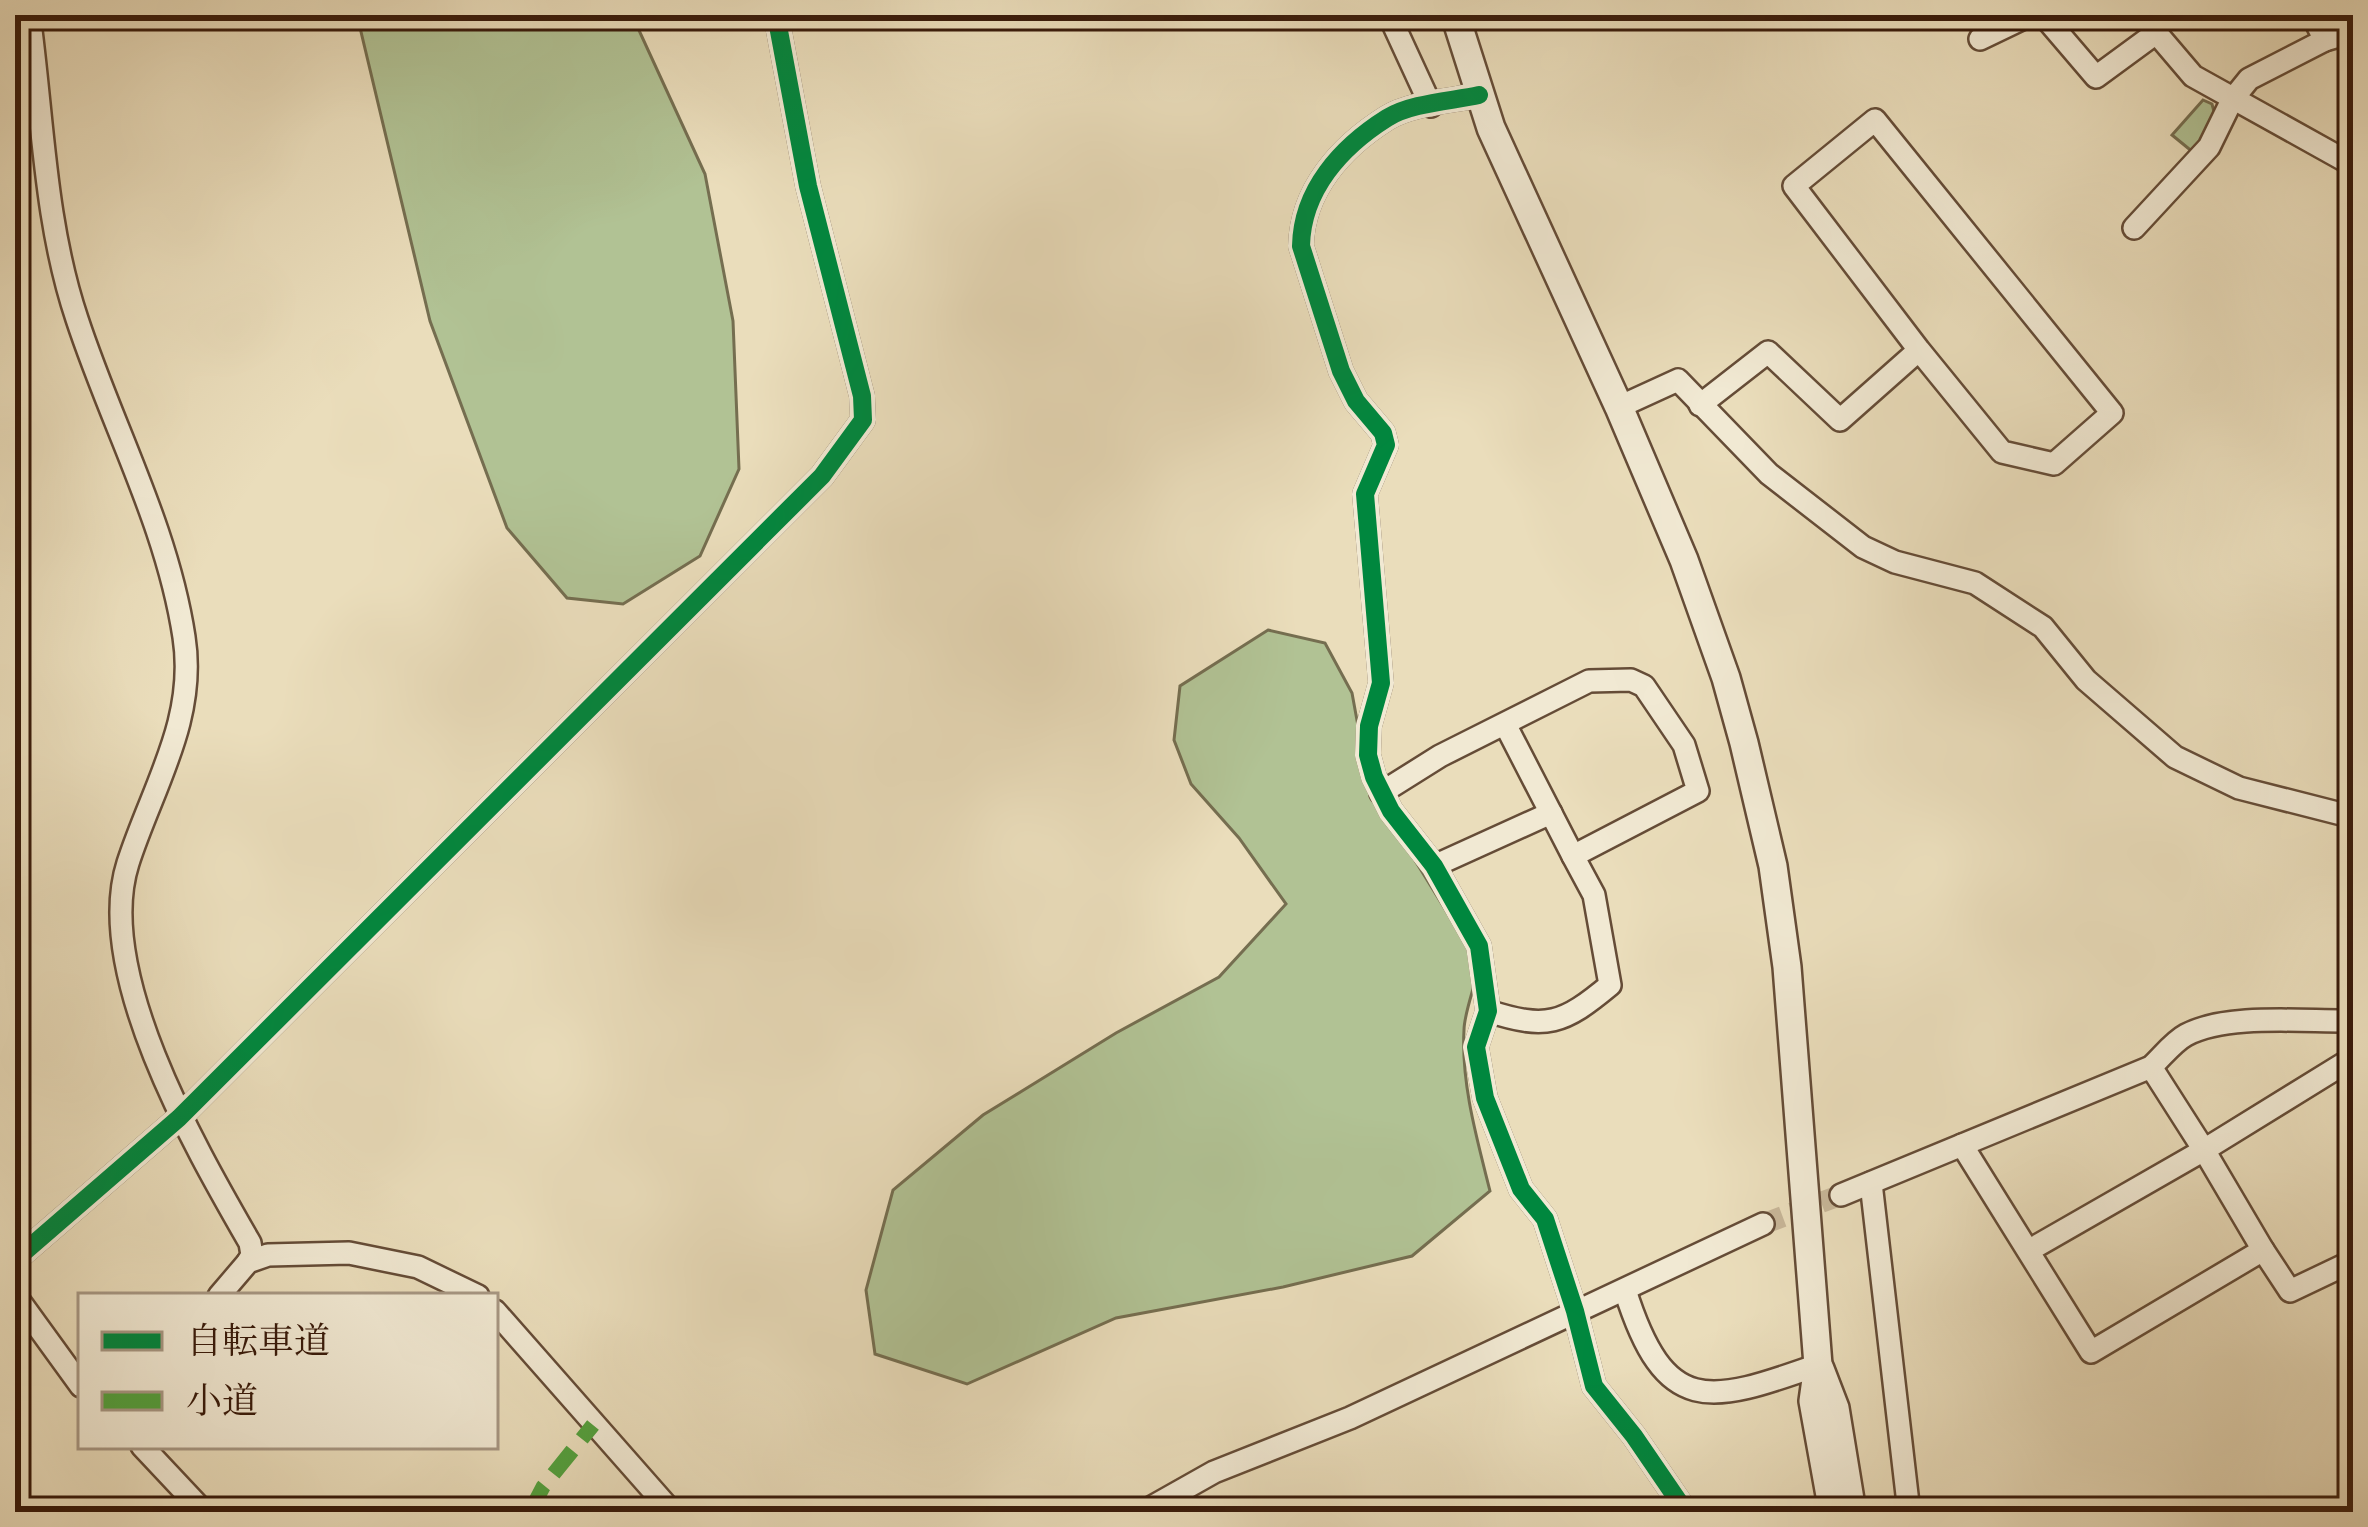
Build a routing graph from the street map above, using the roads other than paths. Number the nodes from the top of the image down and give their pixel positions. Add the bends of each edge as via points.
1 (29, 15) edge
2 (776, 15) edge
3 (1389, 15) edge
4 (1455, 15) edge
5 (2030, 15) edge
6 (2043, 15) edge
7 (2312, 15) edge
8 (2149, 24) edge
9 (2353, 32) edge
10 (1981, 39) dead end
11 (2325, 40) junction
12 (1479, 94) junction
13 (2232, 100) junction
14 (1430, 106) junction
15 (2353, 165) edge
16 (2134, 228) dead end
17 (1919, 350) junction
18 (1700, 405) junction
19 (1619, 406) junction
20 (1506, 726) junction
21 (1381, 793) junction
22 (1551, 812) junction
23 (2353, 817) edge
24 (1573, 856) junction
25 (1434, 866) junction
26 (1488, 1011) junction
27 (2353, 1021) edge
28 (2353, 1058) edge
29 (2151, 1067) junction
30 (179, 1118) junction
31 (1962, 1145) junction
32 (2204, 1150) junction
33 (1871, 1183) junction
34 (1841, 1195) tunnel mouth
35 (1762, 1224) tunnel mouth
36 (2263, 1250) junction
37 (2028, 1251) junction
38 (15, 1260) edge
39 (2353, 1261) edge
40 (248, 1262) junction
41 (1624, 1290) junction
42 (222, 1293) edge
43 (473, 1293) edge
44 (15, 1295) edge
45 (1575, 1311) junction
46 (498, 1313) edge
47 (1818, 1365) junction
48 (78, 1382) edge
49 (145, 1449) edge
50 (204, 1512) edge
51 (672, 1512) edge
52 (1143, 1512) edge
53 (1686, 1512) edge
54 (1833, 1512) edge
55 (1852, 1512) edge
56 (1909, 1512) edge

1 - 30 street via 64,272 159,534 184,636 187,685 178,731 127,866 120,934
2 - 30 street via 863,421 822,476
3 - 14 street
4 - 12 street
5 - 10 street
6 - 8 street via 2096,77
7 - 11 street
8 - 13 street via 2193,76
9 - 11 street
11 - 13 street via 2249,79
12 - 14 street
12 - 19 street
13 - 15 street
13 - 16 street via 2210,146 2157,188
14 - 21 street via 1389,116 1342,155 1322,175 1301,226 1300,246 1341,371 1386,445 1365,494 1381,683 1368,754
17 - 17 street via 2002,452 2054,464 2112,413 1875,120 1794,186
17 - 18 street via 1840,419 1768,352
18 - 19 street via 1678,380
18 - 23 street via 1768,474 1862,547 1976,583 2043,627 2086,680 2175,757 2239,788
19 - 47 street via 1706,617 1773,866
20 - 21 street
20 - 22 street
20 - 24 street via 1588,681 1631,680 1644,686 1684,745 1698,791
21 - 25 street
22 - 24 street
22 - 25 street
24 - 26 street via 1594,895 1610,985 1583,1008 1543,1023
25 - 26 street via 1479,946
26 - 45 street via 1476,1047 1485,1098 1521,1189 1545,1219
27 - 29 street via 2212,1027 2183,1036
28 - 32 street
29 - 31 street
29 - 32 street
30 - 38 street
30 - 40 street via 250,1243
31 - 33 street
31 - 37 street
32 - 36 street
32 - 37 street
33 - 34 street
33 - 56 street
35 - 41 street
36 - 37 street via 2091,1352
36 - 39 street via 2290,1291
40 - 42 street
40 - 43 street via 349,1253 392,1259
41 - 45 street
41 - 47 street via 1649,1353 1686,1387 1748,1390
44 - 48 street
45 - 52 street via 1350,1418 1214,1472
45 - 53 street via 1594,1386
46 - 51 street
47 - 54 street via 1813,1401
47 - 55 street via 1835,1408
49 - 50 street

